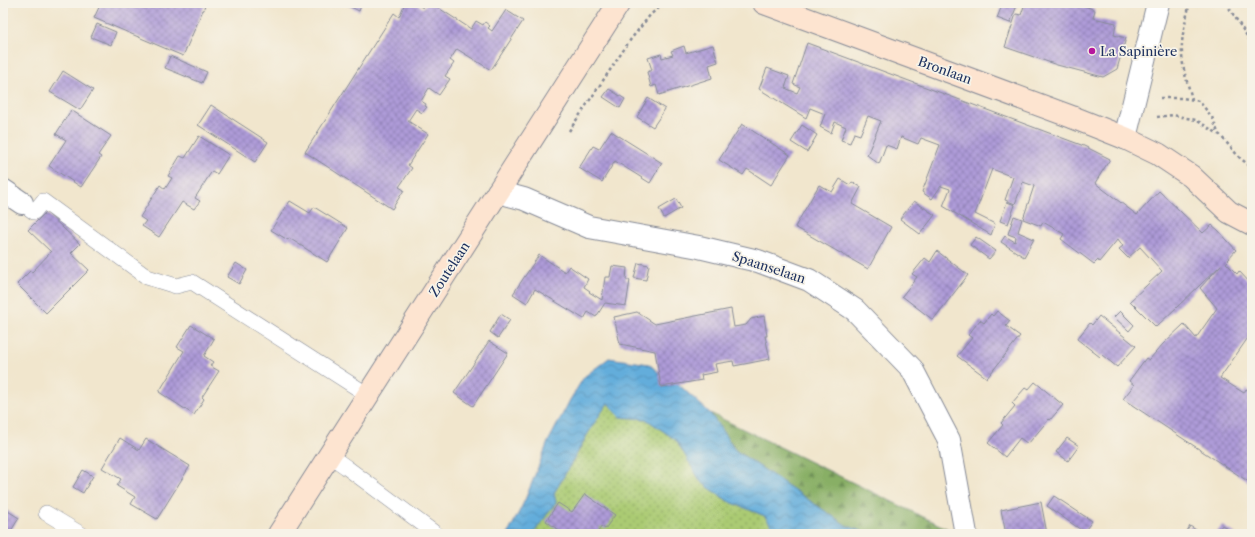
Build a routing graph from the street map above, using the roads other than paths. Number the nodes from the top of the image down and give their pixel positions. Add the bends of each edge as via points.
1 (619, 3) edge
2 (764, 3) edge
3 (1158, 3) edge
4 (1125, 138) junction
5 (3, 190) edge
6 (498, 192) junction
7 (22, 203) joint
8 (1252, 224) edge
9 (368, 395) junction
10 (329, 456) junction
11 (46, 513) dead end
12 (81, 534) edge
13 (278, 534) edge
14 (436, 534) edge
15 (966, 534) edge

1 - 6 street, Zoutelaan
2 - 4 street, Bronlaan
3 - 4 street
4 - 8 street, Bronlaan via 1158,154 1191,176 1229,212
5 - 7 street
6 - 9 street, Zoutelaan
6 - 15 street, Spaanselaan via 524,199 589,227 699,247 758,261 809,280 855,310 912,369 949,440
7 - 9 lane via 34,212 43,202 147,277 176,286 192,282
9 - 10 street, Zoutelaan
10 - 13 street, Zoutelaan
10 - 14 lane
11 - 12 lane

